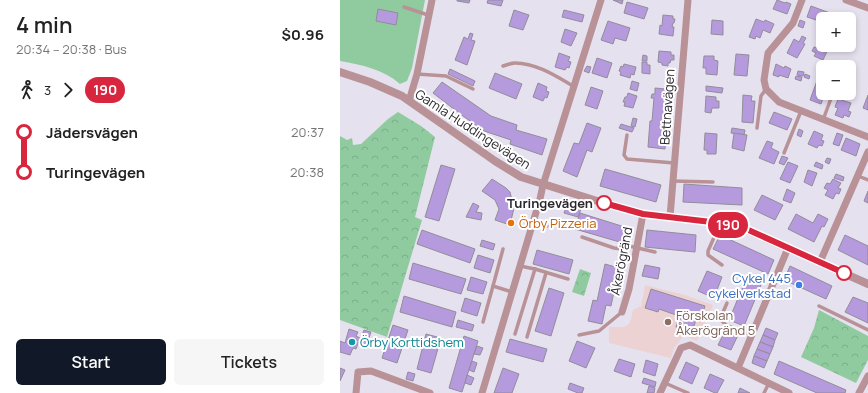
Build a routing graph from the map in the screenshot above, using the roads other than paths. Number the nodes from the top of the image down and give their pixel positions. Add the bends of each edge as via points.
1 (432, 0) edge
2 (601, 0) edge
3 (688, 0) edge
4 (802, 0) edge
5 (846, 0) edge
6 (404, 7) dead end
7 (868, 8) edge
8 (429, 16) junction
9 (503, 66) dead end
10 (340, 72) edge
11 (417, 74) junction
12 (573, 86) junction
13 (473, 89) dead end
14 (766, 89) junction
15 (830, 100) edge
16 (409, 101) junction
17 (801, 111) junction
18 (823, 120) junction
19 (757, 128) dead end
20 (627, 135) dead end
21 (868, 137) edge
22 (868, 152) edge
23 (784, 153) dead end
24 (674, 163) junction
25 (857, 175) junction
26 (868, 180) edge
27 (672, 181) junction
28 (713, 182) dead end
29 (543, 184) junction
30 (643, 214) junction
31 (670, 217) junction
32 (533, 222) junction
33 (720, 223) junction
34 (547, 226) dead end
35 (582, 237) dead end
36 (636, 247) junction
37 (788, 248) junction
38 (503, 249) dead end
39 (655, 252) dead end
40 (820, 262) junction
41 (722, 265) dead end
42 (520, 266) junction
43 (535, 270) junction
44 (546, 272) junction
45 (568, 279) dead end
46 (868, 284) edge
47 (492, 286) junction
48 (512, 292) junction
49 (727, 303) dead end
50 (819, 306) dead end
51 (622, 312) joint
52 (483, 322) dead end
53 (868, 330) edge
54 (515, 334) dead end
55 (579, 335) dead end
56 (752, 336) junction
57 (527, 337) dead end
58 (738, 368) junction
59 (868, 376) edge
60 (665, 383) junction
61 (769, 383) junction
62 (356, 393) edge
63 (430, 393) edge
64 (482, 393) edge
65 (660, 393) edge
66 (688, 393) edge
67 (764, 393) edge
68 (789, 393) edge
69 (859, 393) edge

1 - 8 street
2 - 12 street
3 - 24 street, Bettnavägen
4 - 14 street via 793,23 768,53 764,80
5 - 7 street
6 - 8 lane
8 - 11 street
9 - 12 lane via 515,63 533,67 547,71
10 - 16 street, Gamla Huddingevägen via 384,88
11 - 13 lane via 446,76
11 - 16 street
12 - 29 street
14 - 17 street via 779,102
14 - 19 lane via 761,96
15 - 18 lane
16 - 29 street, Gamla Huddingevägen via 495,161 521,177
17 - 18 street
17 - 23 lane
18 - 21 street
20 - 24 lane via 624,155 627,159
22 - 25 street
24 - 27 street, Bettnavägen
25 - 26 lane
25 - 40 street
27 - 28 lane
27 - 31 street, Bettnavägen
29 - 30 street, Gamla Huddingevägen
29 - 32 street
30 - 31 street, Gamla Huddingevägen
30 - 36 street, Åkerögränd
31 - 33 street, Gamla Huddingevägen
32 - 34 lane
32 - 42 street
33 - 37 street, Gamla Huddingevägen via 744,228
33 - 41 lane via 708,255
35 - 36 lane via 614,248
36 - 39 lane
36 - 51 street, Åkerögränd via 629,289
37 - 40 street, Gamla Huddingevägen
37 - 56 street
38 - 47 lane
40 - 46 street, Gamla Huddingevägen
42 - 43 lane
42 - 48 street
43 - 44 lane
43 - 54 lane
44 - 45 lane
44 - 57 lane
47 - 48 lane
47 - 52 lane
48 - 64 street
49 - 56 lane via 721,317 722,321
50 - 53 lane
51 - 55 lane via 600,331
56 - 58 street
58 - 60 street via 690,345 681,348
58 - 61 street
59 - 69 street
60 - 65 street
60 - 66 lane
61 - 67 lane
61 - 68 street
62 - 63 street via 358,372 371,371

